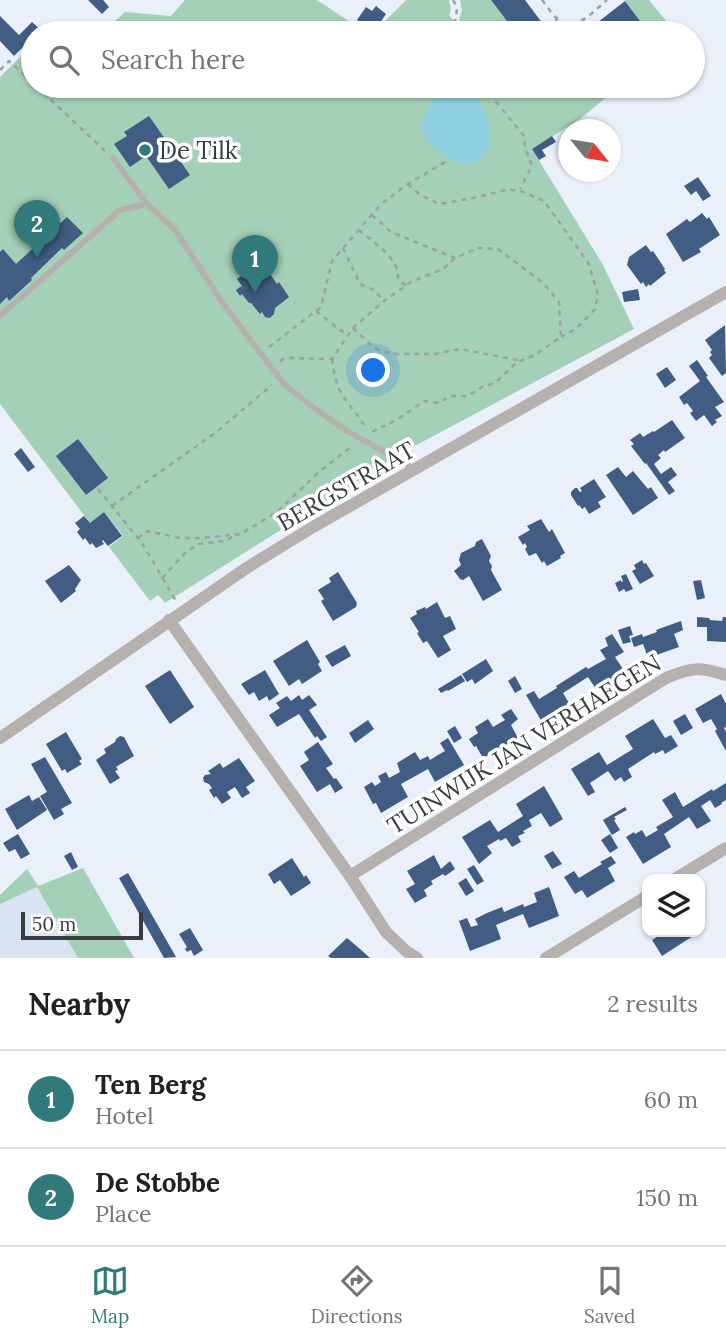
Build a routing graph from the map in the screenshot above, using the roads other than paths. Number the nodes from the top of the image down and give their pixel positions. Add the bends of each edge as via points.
1 (113, 158) road end
2 (147, 204) junction
3 (726, 292) edge
4 (0, 316) edge
5 (416, 470) junction
6 (169, 620) junction
7 (726, 676) edge
8 (0, 738) edge
9 (726, 848) edge
10 (683, 874) edge
11 (350, 876) junction
12 (642, 899) edge
13 (417, 958) edge
14 (547, 958) edge

1 - 2 lane
2 - 4 lane via 120,210
2 - 5 lane via 175,230 284,384 360,439
3 - 5 street, BERGSTRAAT
5 - 6 street, BERGSTRAAT via 294,538
6 - 8 street, BERGSTRAAT
6 - 11 street
7 - 11 street, TUINWIJK JAN VERHAEGEN via 699,668 666,678
9 - 10 street
11 - 13 street via 386,932
12 - 14 street

